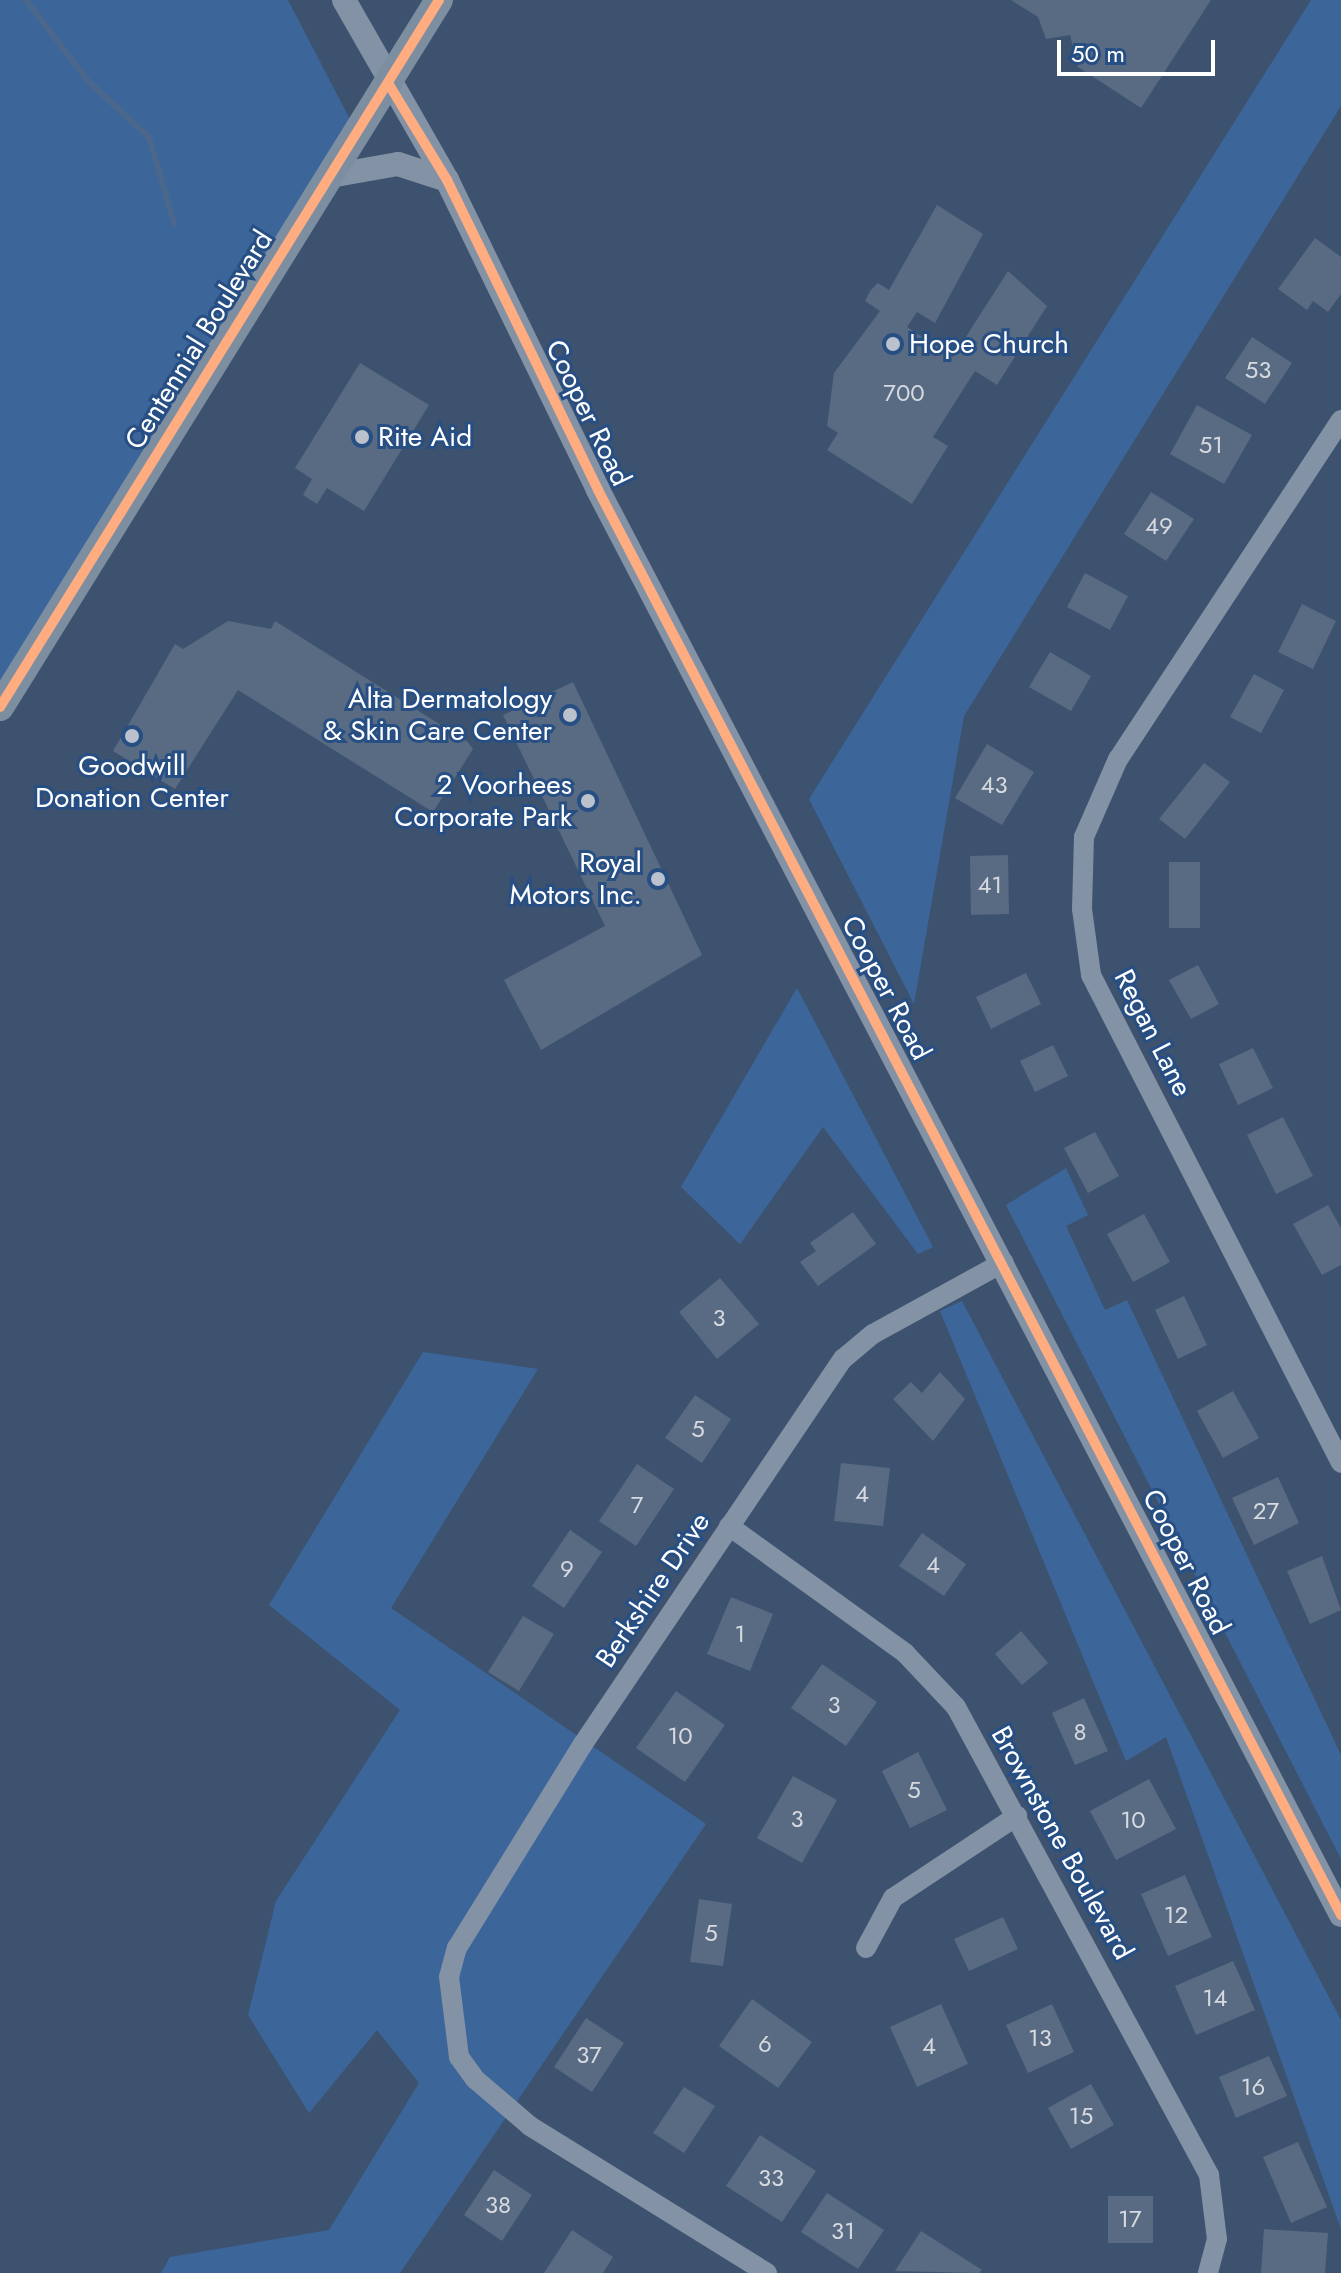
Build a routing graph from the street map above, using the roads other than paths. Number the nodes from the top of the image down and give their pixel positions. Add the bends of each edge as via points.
1 (344, 0) edge
2 (439, 0) edge
3 (388, 83) junction
4 (330, 176) junction
5 (447, 180) junction
6 (1341, 420) edge
7 (0, 707) edge
8 (1004, 1262) junction
9 (1341, 1463) edge
10 (729, 1526) junction
11 (1017, 1816) junction
12 (1341, 1915) edge
13 (866, 1948) dead end
14 (767, 2273) edge
15 (1208, 2273) edge

1 - 3 street, Cooper Road
2 - 3 main road, Centennial Boulevard
3 - 4 main road, Centennial Boulevard
3 - 5 street, Cooper Road
4 - 5 street via 398,164
4 - 7 main road, Centennial Boulevard
5 - 8 street, Cooper Road via 598,490
6 - 9 street, Regan Lane via 1118,759 1084,837 1082,909 1091,975
8 - 10 street, Berkshire Drive via 873,1334 843,1359
8 - 12 street, Cooper Road
10 - 11 street, Brownstone Boulevard via 905,1653 956,1707
10 - 14 street, Berkshire Drive via 457,1948 449,1977 459,2057 475,2079 530,2126
11 - 13 street via 893,1898
11 - 15 street, Brownstone Boulevard via 1209,2175 1217,2239

